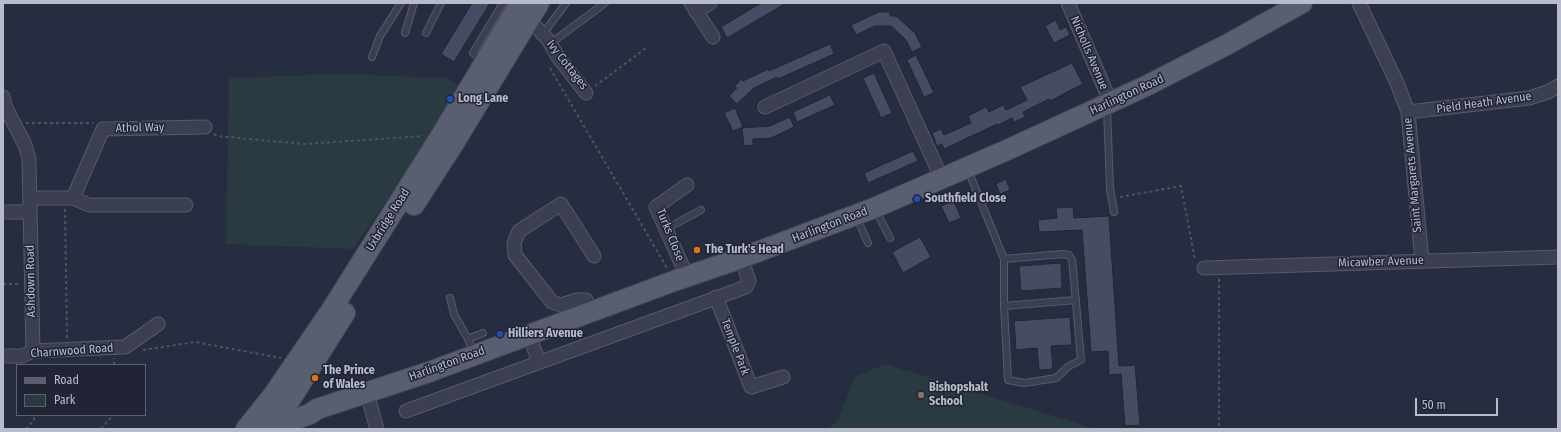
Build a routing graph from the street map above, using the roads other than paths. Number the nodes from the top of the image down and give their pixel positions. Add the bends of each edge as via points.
1 (402, 3) edge
2 (414, 3) edge
3 (441, 3) edge
4 (503, 3) edge
5 (520, 3) edge
6 (539, 3) edge
7 (566, 3) edge
8 (605, 3) edge
9 (710, 3) edge
10 (1068, 3) edge
11 (1302, 3) edge
12 (1359, 3) edge
13 (693, 8) edge
14 (405, 33) dead end
15 (426, 33) dead end
16 (541, 33) junction
17 (713, 37) dead end
18 (372, 57) dead end
19 (485, 62) junction
20 (1558, 86) edge
21 (586, 93) road end
22 (3, 97) edge
23 (1109, 104) junction
24 (765, 107) dead end
25 (1408, 112) junction
26 (205, 127) road end
27 (967, 168) junction
28 (942, 179) junction
29 (687, 185) dead end
30 (30, 198) junction
31 (69, 198) junction
32 (186, 205) dead end
33 (874, 208) junction
34 (700, 210) dead end
35 (3, 212) edge
36 (30, 212) junction
37 (1114, 212) dead end
38 (856, 215) junction
39 (666, 229) junction
40 (890, 238) dead end
41 (868, 243) dead end
42 (594, 256) dead end
43 (1558, 257) edge
44 (741, 258) junction
45 (1004, 259) junction
46 (1422, 261) junction
47 (1204, 268) road end
48 (680, 279) junction
49 (450, 298) dead end
50 (716, 298) junction
51 (1076, 300) junction
52 (1004, 306) junction
53 (592, 311) junction
54 (158, 324) dead end
55 (484, 333) dead end
56 (529, 335) junction
57 (471, 347) junction
58 (33, 351) junction
59 (3, 356) edge
60 (539, 362) junction
61 (783, 377) dead end
62 (367, 392) junction
63 (283, 396) junction
64 (317, 409) junction
65 (406, 411) dead end
66 (269, 426) edge
67 (246, 429) edge
68 (377, 429) edge

1 - 18 lane via 380,36
2 - 14 lane
3 - 15 lane
4 - 19 lane via 473,53
5 - 19 main road, Uxbridge Road
6 - 16 main road, Uxbridge Road
7 - 16 lane
8 - 16 lane
9 - 13 street
10 - 23 street, Nicholls Avenue
11 - 23 main road, Harlington Road via 1228,44
12 - 25 street, Saint Margarets Avenue
13 - 17 street
16 - 21 street, Ivy Cottages
16 - 63 main road, Uxbridge Road via 454,143
19 - 63 main road, Uxbridge Road via 330,312
20 - 25 street, Pield Heath Avenue via 1529,98
22 - 30 street, Ashdown Road via 29,158
23 - 27 main road, Harlington Road
23 - 37 lane via 1110,188
24 - 28 street via 884,51
25 - 46 street, Saint Margarets Avenue
26 - 31 street, Athol Way via 103,129
27 - 28 main road, Harlington Road
27 - 45 lane
28 - 33 main road, Harlington Road
29 - 39 street, Turks Close via 656,207
30 - 31 street
30 - 36 street, Ashdown Road
31 - 32 street via 89,205
33 - 38 main road, Harlington Road
33 - 40 lane
34 - 39 lane
35 - 36 street
36 - 58 street, Ashdown Road
38 - 41 lane
38 - 44 main road, Harlington Road
39 - 48 street, Turks Close
42 - 53 street via 561,204 519,231 514,243 515,255 552,302 562,305 586,300
43 - 46 street, Micawber Avenue
44 - 48 main road, Harlington Road
44 - 50 street via 748,284
45 - 51 lane via 1069,255 1072,260
45 - 52 lane
46 - 47 street, Micawber Avenue
48 - 53 main road, Harlington Road
49 - 57 lane via 454,314
50 - 60 street
50 - 61 street, Temple Park via 750,387
51 - 52 lane
51 - 52 lane via 1081,360 1069,366 1056,378 1024,383 1008,380
53 - 56 main road, Harlington Road
54 - 58 street, Charnwood Road via 125,347
55 - 57 lane
56 - 57 main road, Harlington Road
56 - 60 street
57 - 62 main road, Harlington Road
58 - 59 street, Charnwood Road via 22,356
60 - 65 street
62 - 64 main road, Harlington Road
62 - 68 street
63 - 64 main road
63 - 66 main road, Uxbridge Road
63 - 67 main road, Uxbridge Road
64 - 66 main road, Harlington Road via 299,418

